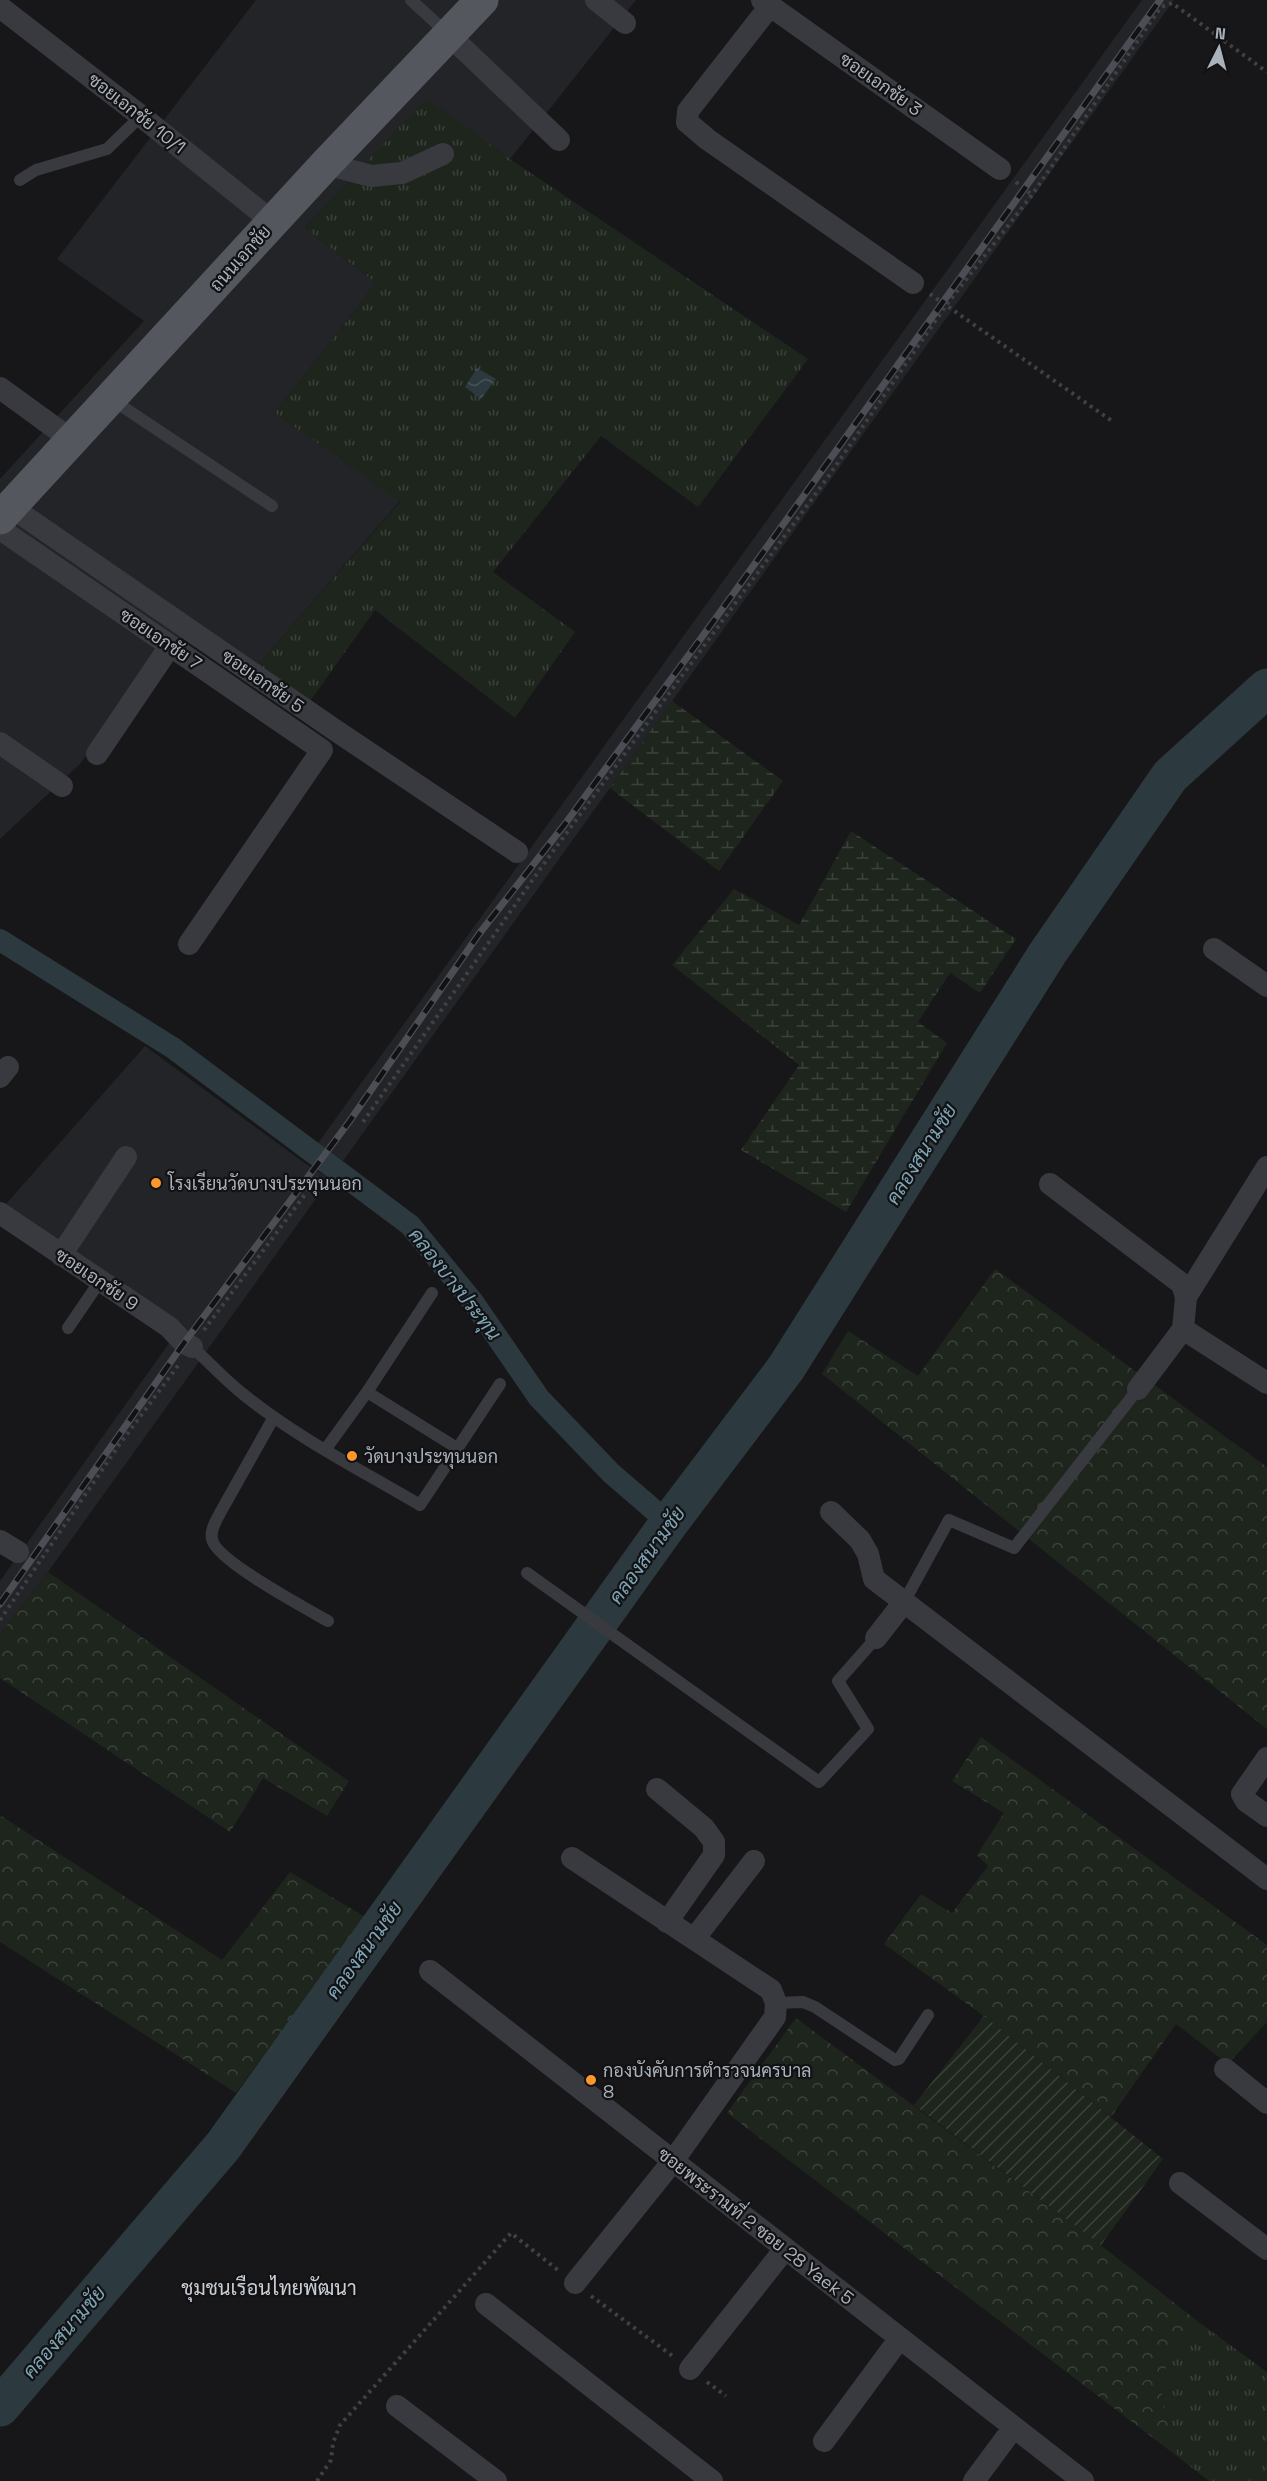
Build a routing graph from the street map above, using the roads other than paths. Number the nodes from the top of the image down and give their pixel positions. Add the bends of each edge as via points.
1 (411, 0) edge
2 (482, 0) edge
3 (596, 0) edge
4 (766, 3) edge
5 (0, 7) edge
6 (625, 23) dead end
7 (449, 35) junction
8 (141, 116) junction
9 (559, 140) dead end
10 (443, 154) dead end
11 (326, 164) junction
12 (1000, 169) dead end
13 (20, 180) dead end
14 (273, 222) junction
15 (913, 283) road end
16 (0, 388) edge
17 (111, 399) junction
18 (73, 441) junction
19 (272, 506) dead end
20 (4, 518) edge
21 (170, 645) junction
22 (0, 743) edge
23 (97, 754) dead end
24 (62, 786) dead end
25 (518, 852) dead end
26 (189, 944) dead end
27 (1214, 949) dead end
28 (1267, 986) edge
29 (126, 1157) dead end
30 (1267, 1167) edge
31 (1050, 1184) dead end
32 (0, 1213) edge
33 (61, 1255) junction
34 (100, 1281) junction
35 (432, 1293) dead end
36 (1186, 1297) junction
37 (68, 1328) dead end
38 (1183, 1329) junction
39 (192, 1347) joint
40 (1267, 1383) edge
41 (500, 1384) dead end
42 (1137, 1389) joint
43 (367, 1392) junction
44 (274, 1417) junction
45 (457, 1448) junction
46 (325, 1450) junction
47 (831, 1512) dead end
48 (527, 1573) dead end
49 (904, 1602) junction
50 (328, 1621) dead end
51 (876, 1638) joint
52 (1267, 1758) edge
53 (657, 1789) dead end
54 (1267, 1816) edge
55 (572, 1858) dead end
56 (754, 1861) dead end
57 (1267, 1879) edge
58 (667, 1922) junction
59 (694, 1939) junction
60 (430, 1971) dead end
61 (776, 2002) junction
62 (928, 2015) dead end
63 (1225, 2069) dead end
64 (1267, 2103) edge
65 (673, 2161) junction
66 (1180, 2183) dead end
67 (785, 2249) junction
68 (1267, 2249) edge
69 (574, 2283) dead end
70 (486, 2304) dead end
71 (900, 2338) junction
72 (690, 2369) dead end
73 (398, 2406) dead end
74 (1014, 2427) junction
75 (824, 2441) dead end
76 (496, 2481) edge
77 (712, 2481) edge
78 (974, 2481) edge
79 (1083, 2481) edge

1 - 7 lane
2 - 7 main road, ถนนเอกชัย
3 - 6 street
4 - 12 street, ซอยเอกชัย 3
4 - 15 street via 688,111 687,122
5 - 8 street, ซอยเอกชัย 10/1
7 - 9 street
7 - 11 main road, ถนนเอกชัย
8 - 13 lane via 107,149 36,170
8 - 14 street, ซอยเอกชัย 10/1
10 - 11 street via 402,173 371,176
11 - 14 main road, ถนนเอกชัย
14 - 17 main road, ถนนเอกชัย
16 - 18 street
17 - 18 main road, ถนนเอกชัย
17 - 19 lane
18 - 20 main road, ถนนเอกชัย
20 - 21 street, ซอยเอกชัย 7
20 - 25 street, ซอยเอกชัย 5
21 - 23 street
21 - 26 street, ซอยเอกชัย 7 via 322,750
22 - 24 street
27 - 28 street
29 - 33 street
30 - 36 street
31 - 36 street via 1182,1284
32 - 33 street, ซอยเอกชัย 9
33 - 34 street, ซอยเอกชัย 9
34 - 37 lane
34 - 39 street, ซอยเอกชัย 9
35 - 43 lane
36 - 38 street
38 - 40 street
38 - 42 street
39 - 44 lane via 242,1394
41 - 45 lane
42 - 49 lane via 1014,1548 949,1520
43 - 45 lane
43 - 46 lane
44 - 46 lane
44 - 50 lane via 212,1528 212,1540 217,1551 244,1571
45 - 46 lane via 420,1505
47 - 49 street via 860,1540 874,1579
48 - 51 lane via 819,1782 868,1729 838,1681
49 - 51 street
49 - 57 street
52 - 54 street via 1242,1794
53 - 58 street via 704,1828 714,1842 714,1855
55 - 58 street
56 - 59 street
58 - 59 street
59 - 61 street via 771,1990
60 - 65 street, ซอยพระรามที่ 2 ซอย 28 Yaek 5
61 - 62 lane via 803,2002 815,2007 895,2060
61 - 65 street via 775,2017
63 - 64 street
65 - 67 street, ซอยพระรามที่ 2 ซอย 28 Yaek 5
65 - 69 street
66 - 68 street
67 - 71 street, ซอยพระรามที่ 2 ซอย 28 Yaek 5
67 - 72 street
70 - 77 street
71 - 74 street, ซอยพระรามที่ 2 ซอย 28 Yaek 5
71 - 75 street
73 - 76 street
74 - 78 street
74 - 79 street, ซอยพระรามที่ 2 ซอย 28 Yaek 5

